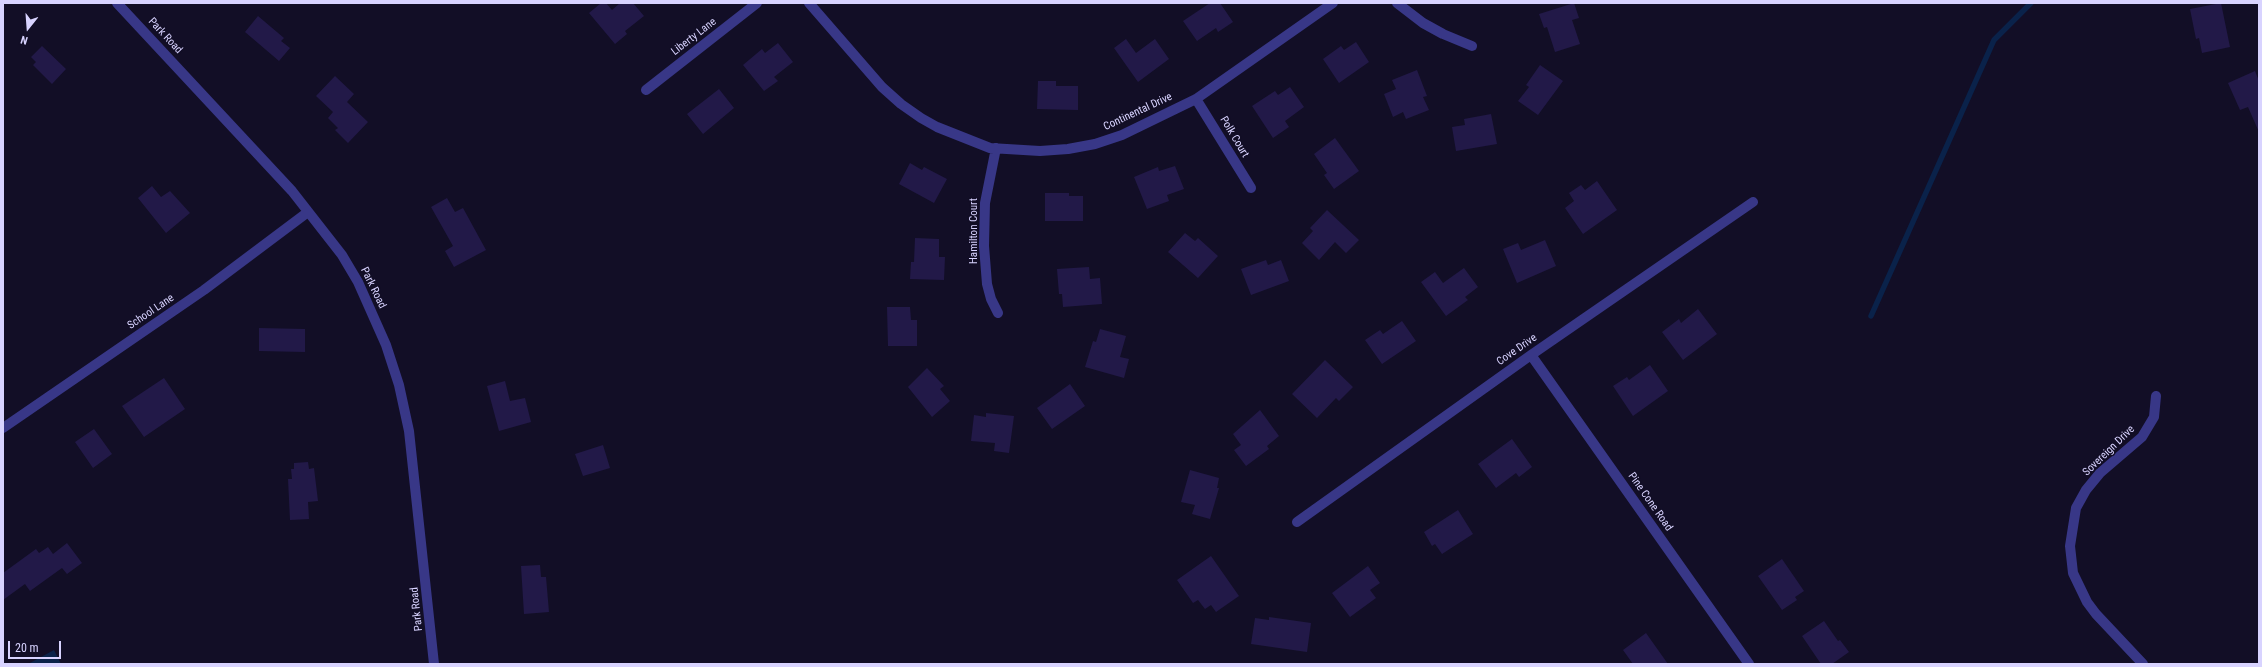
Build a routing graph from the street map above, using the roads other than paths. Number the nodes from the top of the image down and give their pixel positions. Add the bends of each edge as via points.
1 (118, 3) edge
2 (757, 3) edge
3 (809, 3) edge
4 (1333, 3) edge
5 (1398, 3) edge
6 (1472, 46) dead end
7 (646, 90) dead end
8 (1196, 99) junction
9 (996, 148) junction
10 (1251, 188) dead end
11 (1753, 202) dead end
12 (308, 212) junction
13 (998, 313) dead end
14 (1531, 355) junction
15 (2156, 396) dead end
16 (3, 428) edge
17 (1297, 522) dead end
18 (434, 664) edge
19 (1749, 664) edge
20 (2143, 664) edge

1 - 12 street, Park Road
2 - 7 street, Liberty Lane
3 - 9 street, Continental Drive via 882,87 901,104 937,127 970,142
4 - 8 street, Continental Drive
5 - 6 street via 1423,23
8 - 9 street, Continental Drive via 1122,135 1095,144 1040,151
8 - 10 street, Polk Court
9 - 13 street, Hamilton Court via 985,202 984,246 987,284
11 - 14 street, Cove Drive
12 - 16 street, School Lane via 204,290
12 - 18 street, Park Road via 342,255 358,282 386,345 399,385 413,459
14 - 17 street, Cove Drive
14 - 19 street, Pine Cone Road
15 - 20 street, Sovereign Drive via 2154,417 2142,437 2100,473 2086,490 2076,508 2070,546 2073,574 2087,602

